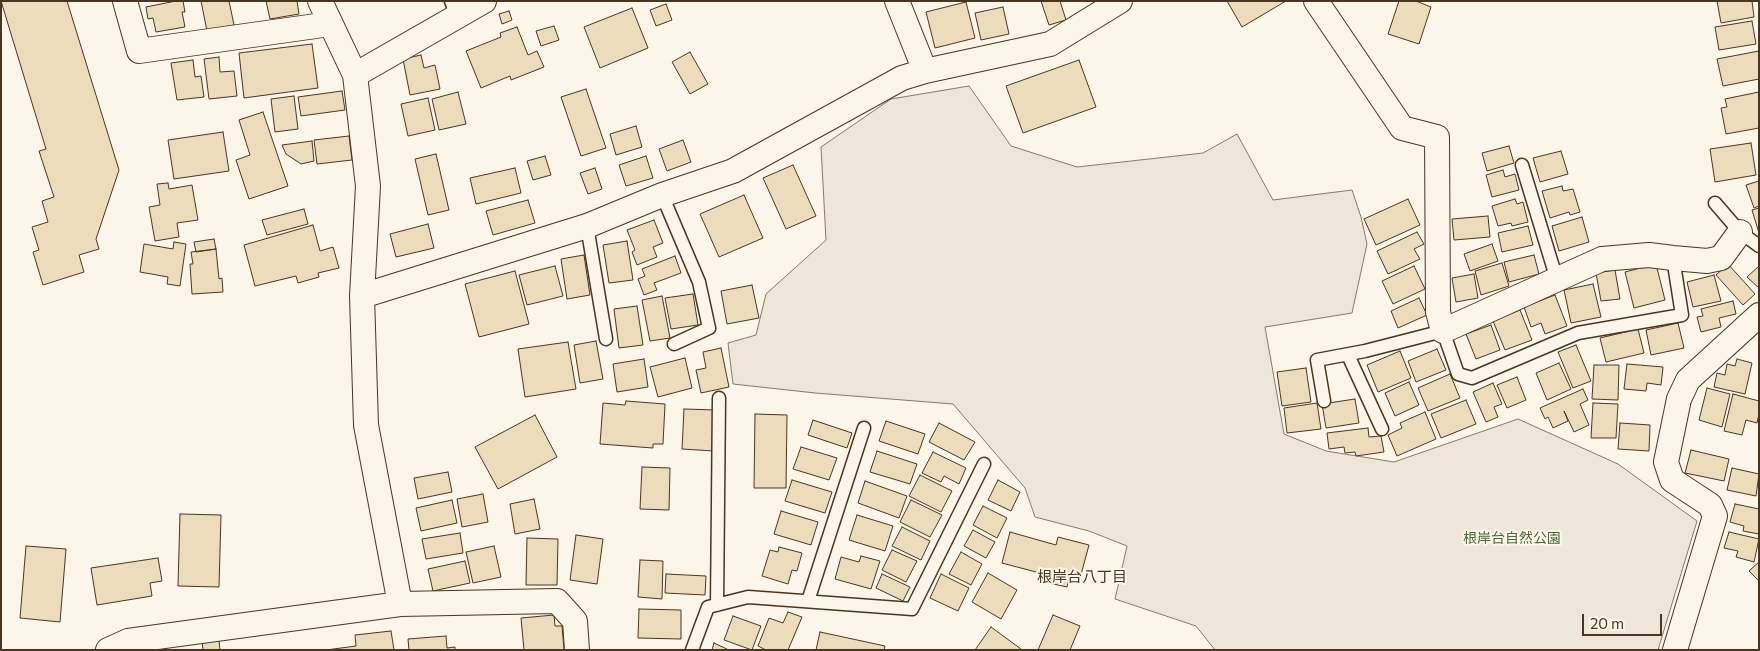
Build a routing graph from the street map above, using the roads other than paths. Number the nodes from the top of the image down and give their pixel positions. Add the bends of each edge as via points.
1 (125, 1) edge
2 (320, 1) edge
3 (484, 1) edge
4 (897, 1) edge
5 (1120, 1) edge
6 (1316, 1) edge
7 (454, 9) edge
8 (330, 24) junction
9 (924, 71) junction
10 (355, 75) junction
11 (1522, 165) dead end
12 (662, 195) junction
13 (1715, 204) dead end
14 (587, 226) junction
15 (1750, 239) edge
16 (1673, 258) junction
17 (1557, 280) junction
18 (362, 296) junction
19 (1759, 315) edge
20 (1443, 331) junction
21 (606, 339) dead end
22 (674, 344) dead end
23 (1348, 355) junction
24 (719, 398) dead end
25 (1324, 401) dead end
26 (864, 428) dead end
27 (1382, 430) dead end
28 (984, 464) dead end
29 (808, 601) junction
30 (400, 604) junction
31 (717, 605) junction
32 (108, 650) edge
33 (578, 650) edge
34 (692, 650) edge
35 (1675, 650) edge

1 - 8 street via 139,51
2 - 8 street
3 - 7 street
4 - 9 street
5 - 9 street via 1050,44
6 - 20 street via 1402,128 1437,137 1438,312
7 - 10 street
8 - 10 street
9 - 12 street via 902,78 733,171
10 - 18 street via 368,186
11 - 17 lane
12 - 14 street
12 - 22 lane via 699,282 709,328
13 - 15 lane
14 - 18 street
14 - 21 lane
15 - 16 street via 1721,258 1707,261
16 - 17 street via 1649,255 1602,260
16 - 20 lane via 1682,315 1578,333 1472,378 1458,374
17 - 20 street
18 - 30 street via 366,425
19 - 35 street via 1688,380 1679,398 1666,462 1672,480 1710,504 1715,516
20 - 23 lane
23 - 25 lane via 1317,360
23 - 27 lane
24 - 31 lane
26 - 29 lane
28 - 29 lane via 912,609
29 - 31 lane via 748,596
30 - 32 street via 128,641
30 - 33 street via 557,601 575,621
31 - 34 lane via 708,608

